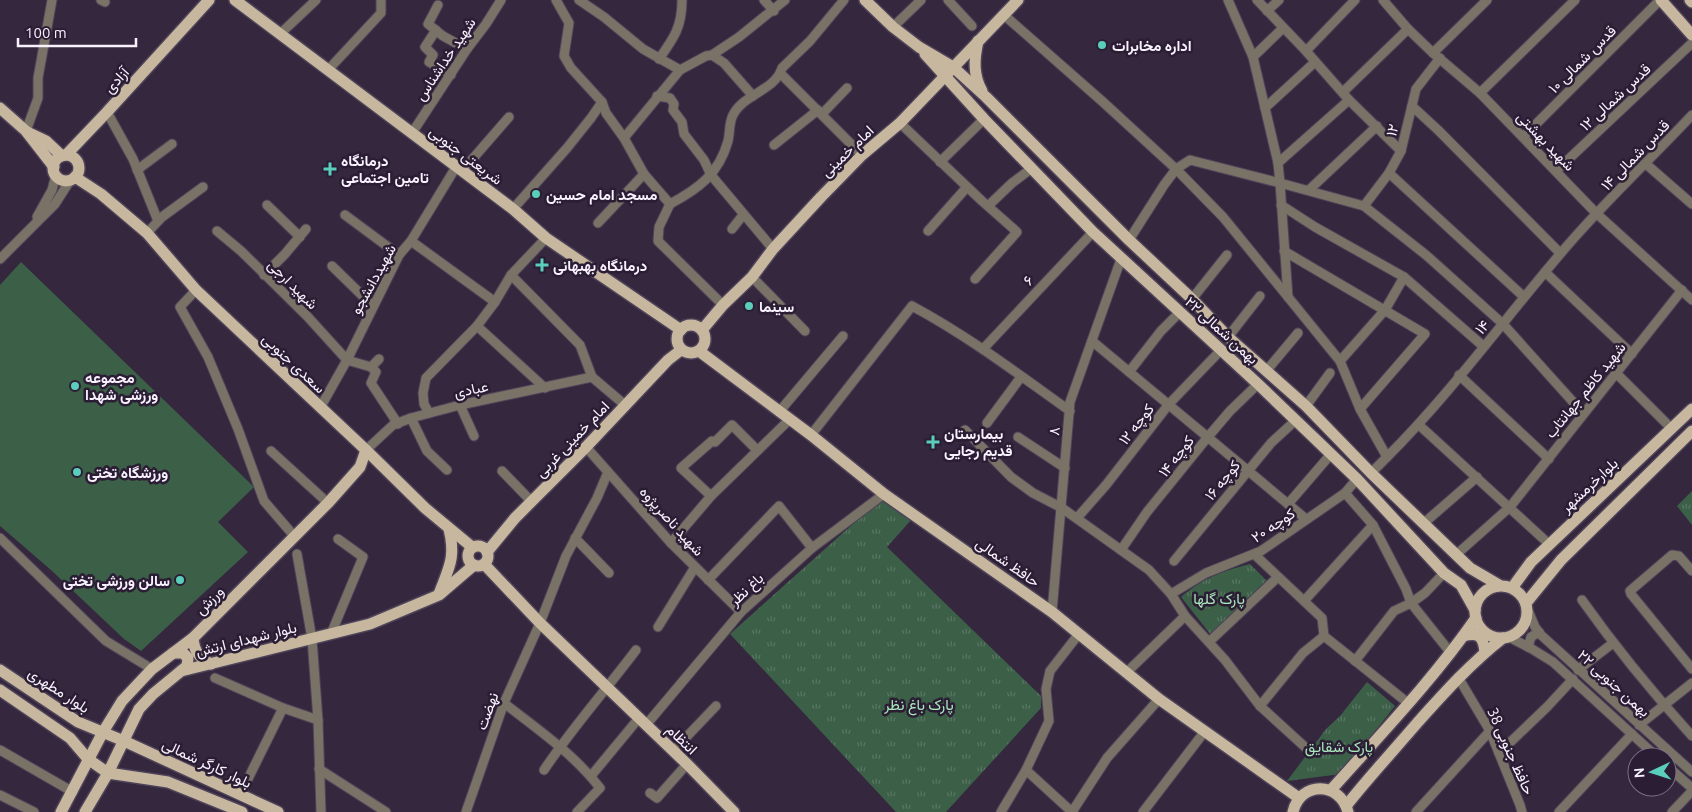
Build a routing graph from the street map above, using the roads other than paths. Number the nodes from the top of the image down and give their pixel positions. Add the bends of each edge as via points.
1 (52, 0) edge
2 (208, 0) edge
3 (235, 0) edge
4 (316, 0) edge
5 (381, 0) edge
6 (501, 0) edge
7 (556, 0) edge
8 (579, 0) edge
9 (682, 0) edge
10 (764, 0) edge
11 (785, 0) edge
12 (844, 0) edge
13 (865, 0) edge
14 (920, 0) edge
15 (948, 0) edge
16 (1018, 0) edge
17 (1228, 0) edge
18 (1257, 0) edge
19 (1279, 0) edge
20 (1356, 0) edge
21 (1486, 0) edge
22 (1576, 0) edge
23 (1661, 0) edge
24 (1385, 1) edge
25 (438, 5) dead end
26 (774, 11) junction
27 (1268, 11) junction
28 (1004, 15) junction
29 (972, 26) dead end
30 (893, 27) junction
31 (1283, 28) junction
32 (1408, 29) junction
33 (436, 30) junction
34 (280, 34) junction
35 (1692, 35) edge
36 (978, 41) junction
37 (1692, 43) edge
38 (919, 47) junction
39 (467, 49) junction
40 (1306, 51) junction
41 (1437, 55) junction
42 (712, 56) junction
43 (1253, 57) junction
44 (659, 60) junction
45 (1315, 62) junction
46 (953, 67) junction
47 (328, 70) junction
48 (680, 70) junction
49 (780, 73) junction
50 (451, 75) junction
51 (944, 76) junction
52 (847, 88) dead end
53 (1343, 92) junction
54 (1480, 93) junction
55 (657, 96) junction
56 (753, 96) junction
57 (986, 97) junction
58 (1349, 100) junction
59 (602, 102) junction
60 (1412, 106) junction
61 (0, 108) edge
62 (1265, 108) junction
63 (107, 112) junction
64 (820, 112) junction
65 (1692, 115) edge
66 (510, 117) dead end
67 (984, 119) junction
68 (900, 122) junction
69 (1377, 126) junction
70 (26, 131) junction
71 (412, 133) junction
72 (1523, 137) junction
73 (624, 138) junction
74 (172, 144) dead end
75 (774, 145) dead end
76 (1401, 150) junction
77 (862, 155) junction
78 (71, 159) junction
79 (940, 162) junction
80 (1278, 163) junction
81 (1646, 164) junction
82 (1032, 168) junction
83 (459, 169) junction
84 (1176, 169) junction
85 (137, 170) junction
86 (55, 171) junction
87 (1556, 171) junction
88 (1389, 173) junction
89 (644, 174) junction
90 (711, 175) junction
91 (73, 178) junction
92 (1280, 184) junction
93 (203, 187) dead end
94 (967, 187) junction
95 (1309, 190) junction
96 (101, 194) junction
97 (670, 204) junction
98 (1692, 204) edge
99 (267, 205) dead end
100 (1281, 205) junction
101 (988, 206) junction
102 (1364, 206) junction
103 (513, 209) junction
104 (1596, 213) junction
105 (743, 214) junction
106 (345, 215) dead end
107 (158, 222) junction
108 (598, 222) dead end
109 (34, 224) junction
110 (732, 229) dead end
111 (217, 231) dead end
112 (928, 231) dead end
113 (1093, 232) junction
114 (147, 233) junction
115 (546, 238) junction
116 (1128, 240) junction
117 (411, 241) junction
118 (773, 249) junction
119 (1284, 251) junction
120 (1560, 254) junction
121 (399, 255) junction
122 (1227, 255) dead end
123 (0, 259) edge
124 (1121, 259) junction
125 (332, 266) dead end
126 (1546, 272) junction
127 (264, 275) junction
128 (511, 275) junction
129 (752, 277) junction
130 (1404, 277) junction
131 (974, 279) dead end
132 (196, 290) junction
133 (1682, 290) junction
134 (1260, 296) dead end
135 (1524, 297) junction
136 (1288, 298) junction
137 (1691, 298) edge
138 (1192, 299) junction
139 (495, 302) junction
140 (723, 305) junction
141 (373, 306) junction
142 (1386, 310) junction
143 (1179, 313) junction
144 (1503, 324) junction
145 (477, 326) junction
146 (681, 330) junction
147 (702, 330) junction
148 (804, 331) dead end
149 (1298, 334) dead end
150 (842, 336) dead end
151 (1228, 337) junction
152 (1092, 341) junction
153 (1483, 346) junction
154 (983, 349) junction
155 (681, 350) junction
156 (1221, 350) junction
157 (699, 351) junction
158 (1632, 354) junction
159 (379, 359) dead end
160 (347, 360) junction
161 (1340, 361) junction
162 (371, 367) junction
163 (1267, 370) junction
164 (1129, 372) junction
165 (1330, 373) dead end
166 (1616, 373) junction
167 (1459, 375) junction
168 (1021, 376) junction
169 (592, 377) junction
170 (1258, 384) junction
171 (545, 388) junction
172 (1168, 404) junction
173 (625, 405) junction
174 (460, 406) junction
175 (1306, 406) junction
176 (320, 408) junction
177 (1360, 409) junction
178 (1692, 409) edge
179 (1070, 411) junction
180 (779, 412) junction
181 (429, 413) junction
182 (1583, 413) junction
183 (411, 418) junction
184 (789, 420) junction
185 (1296, 420) junction
186 (987, 423) dead end
187 (398, 424) junction
188 (1419, 425) junction
189 (1672, 429) junction
190 (965, 430) dead end
191 (1692, 431) edge
192 (811, 435) junction
193 (474, 436) dead end
194 (1018, 437) dead end
195 (1207, 438) junction
196 (586, 447) junction
197 (366, 450) junction
198 (757, 450) junction
199 (270, 451) dead end
200 (1331, 454) junction
201 (1387, 457) junction
202 (1549, 459) junction
203 (360, 467) junction
204 (384, 468) junction
205 (1065, 468) junction
206 (447, 470) dead end
207 (502, 470) dead end
208 (1247, 471) junction
209 (608, 472) junction
210 (1372, 473) junction
211 (1477, 477) junction
212 (1357, 479) junction
213 (1345, 493) junction
214 (884, 494) junction
215 (710, 496) junction
216 (532, 502) junction
217 (328, 503) junction
218 (1288, 504) junction
219 (1510, 507) junction
220 (1062, 508) junction
221 (1077, 518) junction
222 (1306, 519) junction
223 (1424, 523) junction
224 (1373, 525) junction
225 (449, 529) junction
226 (295, 537) junction
227 (0, 538) edge
228 (338, 538) dead end
229 (575, 538) junction
230 (671, 543) junction
231 (1549, 544) junction
232 (472, 547) junction
233 (812, 548) junction
234 (1121, 550) junction
235 (487, 552) junction
236 (297, 554) dead end
237 (1254, 554) junction
238 (1457, 554) junction
239 (1174, 561) dead end
240 (1531, 562) junction
241 (479, 564) junction
242 (695, 567) junction
243 (1470, 568) junction
244 (1692, 571) edge
245 (609, 572) dead end
246 (1444, 573) junction
247 (1278, 577) junction
248 (1547, 578) junction
249 (708, 580) junction
250 (1461, 585) junction
251 (1499, 585) junction
252 (1512, 588) junction
253 (1171, 594) junction
254 (439, 595) junction
255 (1582, 600) dead end
256 (1304, 601) junction
257 (1411, 603) junction
258 (1526, 606) junction
259 (740, 612) junction
260 (1052, 612) junction
261 (1475, 614) junction
262 (1185, 616) junction
263 (540, 623) junction
264 (658, 627) dead end
265 (1538, 632) junction
266 (331, 634) junction
267 (1078, 635) junction
268 (1324, 636) junction
269 (1463, 636) junction
270 (192, 638) junction
271 (1506, 638) junction
272 (312, 639) junction
273 (1210, 641) junction
274 (1613, 644) junction
275 (1528, 647) junction
276 (636, 650) dead end
277 (1450, 652) junction
278 (1484, 652) junction
279 (173, 654) junction
280 (1355, 661) junction
281 (211, 664) junction
282 (152, 669) junction
283 (1692, 669) edge
284 (0, 670) edge
285 (1578, 670) junction
286 (182, 671) junction
287 (1127, 672) junction
288 (1458, 676) junction
289 (215, 678) dead end
290 (1573, 679) junction
291 (1692, 683) edge
292 (608, 688) junction
293 (0, 690) edge
294 (1159, 699) junction
295 (504, 702) junction
296 (1408, 703) junction
297 (716, 706) dead end
298 (1260, 706) junction
299 (1664, 706) junction
300 (283, 708) junction
301 (318, 720) junction
302 (642, 722) junction
303 (1640, 725) junction
304 (1206, 731) junction
305 (1490, 731) junction
306 (103, 732) junction
307 (1632, 734) junction
308 (1692, 736) edge
309 (124, 741) junction
310 (560, 746) junction
311 (1305, 747) dead end
312 (1646, 747) edge
313 (0, 750) edge
314 (673, 751) junction
315 (1499, 753) junction
316 (88, 759) junction
317 (687, 764) junction
318 (1353, 765) junction
319 (319, 769) junction
320 (544, 770) dead end
321 (1026, 770) junction
322 (1692, 772) edge
323 (108, 773) junction
324 (1677, 775) edge
325 (591, 776) junction
326 (1368, 779) junction
327 (1692, 789) edge
328 (1331, 790) junction
329 (73, 792) junction
330 (650, 792) dead end
331 (0, 795) edge
332 (240, 795) junction
333 (1299, 798) junction
334 (1521, 808) edge
335 (1347, 809) edge
336 (22, 810) edge
337 (234, 810) edge
338 (727, 810) edge
339 (34, 812) edge
340 (61, 812) edge
341 (85, 812) edge
342 (278, 812) edge
343 (321, 812) edge
344 (386, 812) edge
345 (466, 812) edge
346 (577, 812) edge
347 (1001, 812) edge
348 (1143, 812) edge
349 (1293, 812) edge
350 (1416, 812) edge
351 (1513, 812) edge
352 (1559, 812) edge
353 (1672, 812) edge

1 - 70 street via 38,78 38,98
2 - 63 main road, آزادی
3 - 34 main road, شریعتی جنوبی
4 - 34 street
5 - 47 street via 382,12
6 - 39 street, شهید خداشناس
7 - 59 street via 569,23 564,56
8 - 44 street
9 - 44 street via 682,17 672,41
10 - 26 street
11 - 26 street
12 - 49 street
13 - 30 main road
14 - 30 street
15 - 29 street
16 - 28 main road, امام خمینی
17 - 43 street
18 - 27 street
19 - 27 street
20 - 40 street
21 - 41 street, ۱۲
22 - 54 street
23 - 35 main road
23 - 72 street, قدس شمالی ۱۰
24 - 32 street, شهید بهشتی
25 - 33 street via 428,24
26 - 42 street
27 - 31 street
28 - 36 main road, امام خمینی
28 - 84 street
30 - 38 main road
31 - 40 street
31 - 43 street
32 - 41 street, شهید بهشتی
32 - 53 street
33 - 39 street
33 - 50 street via 425,46 433,55 429,62
34 - 47 main road, شریعتی جنوبی
36 - 46 main road, امام خمینی
36 - 57 main road via 975,70 978,84
37 - 87 street, قدس شمالی ۱۲
38 - 46 main road, ۲۲ بهمن شمالی
38 - 51 main road, ۲۲ بهمن شمالی
39 - 50 street, شهید خداشناس
40 - 45 street
41 - 54 street, شهید بهشتی
41 - 60 street, ۱۲ via 1416,89
42 - 48 street
42 - 56 street via 724,63
43 - 62 street
44 - 48 street
45 - 53 street
45 - 62 street
46 - 51 main road, امام خمینی
46 - 57 main road, ۲۲ بهمن شمالی
47 - 71 main road, شریعتی جنوبی
48 - 55 street
49 - 56 street
49 - 64 street
50 - 71 street, شهید خداشناس
51 - 67 main road, ۲۲ بهمن شمالی
51 - 68 main road, امام خمینی
52 - 64 street
53 - 58 street
54 - 72 street, شهید بهشتی
55 - 73 street
55 - 90 street via 670,98 684,134
56 - 90 street via 732,115 722,158
57 - 116 main road, ۲۲ بهمن شمالی
58 - 69 street
58 - 80 street
59 - 73 street
59 - 103 street via 567,148
60 - 76 street, ۱۲
60 - 120 street
61 - 70 main road
62 - 80 street
63 - 78 main road, آزادی
63 - 85 street
64 - 75 street
64 - 77 street
65 - 81 street, قدس شمالی ۱۴
66 - 83 street, شهیددانشجو
67 - 79 street
67 - 82 main road, ۲۲ بهمن شمالی
68 - 77 main road, امام خمینی
68 - 79 street
69 - 76 street
69 - 95 street
70 - 78 main road, سعدی جنوبی
70 - 86 main road
71 - 83 main road, شریعتی جنوبی
72 - 87 street, شهید بهشتی
73 - 89 street
74 - 85 street
76 - 88 street, ۱۲
77 - 118 main road, امام خمینی
78 - 86 main road via 56,160
78 - 91 main road via 79,169
78 - 96 main road, سعدی جنوبی
79 - 94 street
80 - 92 street
81 - 98 street
81 - 104 street, قدس شمالی ۱۴
82 - 101 street
82 - 113 main road, ۲۲ بهمن شمالی
83 - 103 main road, شریعتی جنوبی
83 - 117 street, شهیددانشجو
84 - 92 street via 1190,160
84 - 116 street
84 - 136 street via 1223,217
85 - 107 street
86 - 91 main road via 63,180
86 - 109 street via 52,190
87 - 104 street, شهید بهشتی
88 - 102 street, ۱۲
88 - 135 street
89 - 97 street
89 - 108 street
90 - 97 street
90 - 105 street
91 - 96 main road, سعدی جنوبی
91 - 109 street via 55,204
92 - 95 street
92 - 100 street
93 - 107 street
94 - 101 street
94 - 112 street
95 - 102 street
96 - 114 main road, سعدی جنوبی
97 - 140 street via 659,227 658,241
99 - 127 street via 304,233
100 - 119 street
100 - 130 street
101 - 131 street via 1017,232
102 - 144 street via 1426,255
103 - 115 main road, شریعتی جنوبی
104 - 120 street, ۱۴
104 - 133 street, شهید بهشتی
105 - 110 street
105 - 118 street
106 - 121 street
107 - 114 street
109 - 123 street
111 - 127 street, شهید ارجی
113 - 124 main road, ۲۲ بهمن شمالی
113 - 154 street, ۶
114 - 132 main road, سعدی جنوبی
115 - 128 street
115 - 146 main road, شریعتی جنوبی
116 - 138 main road, ۲۲ بهمن شمالی
117 - 121 street, شهیددانشجو
117 - 139 street
118 - 129 main road, امام خمینی
119 - 136 street
119 - 142 street
120 - 126 street, ۱۴
121 - 141 street, شهیددانشجو
122 - 138 street
124 - 143 main road, ۲۲ بهمن شمالی
124 - 152 street, ۸
125 - 141 street
126 - 135 street, ۱۴
126 - 158 street
127 - 160 street, شهید ارجی
128 - 139 street
128 - 169 street via 580,345
129 - 140 main road, امام خمینی
129 - 148 street
130 - 142 street
130 - 153 street
132 - 176 main road, سعدی جنوبی
132 - 226 street via 180,307 208,357 264,501
133 - 137 street, شهید بهشتی
133 - 158 street, شهید کاظم جهانتاب
134 - 151 street
135 - 144 street, ۱۴
136 - 161 street
138 - 151 main road, ۲۲ بهمن شمالی
139 - 145 street
140 - 147 main road, امام خمینی
141 - 160 street, شهیددانشجو
142 - 161 street
142 - 177 street via 1425,334
143 - 156 main road, ۲۲ بهمن شمالی
143 - 164 street
144 - 153 street, ۱۴
144 - 182 street
145 - 171 street
145 - 181 street via 426,378 423,393
146 - 147 main road via 691,325
146 - 155 main road via 677,338
147 - 157 main road via 705,340
149 - 163 street
150 - 180 street
151 - 163 main road, ۲۲ بهمن شمالی
152 - 164 street
152 - 179 street, ۸ via 1070,402
153 - 167 street, ۱۴
154 - 168 street
154 - 192 street via 912,306
155 - 157 main road via 688,354
155 - 173 main road, امام خمینی غربی
156 - 170 main road, ۲۲ بهمن شمالی
156 - 172 street, کوچه ۱۲
157 - 180 main road, حافظ شمالی
158 - 166 street, شهید کاظم جهانتاب
159 - 162 street
160 - 162 street
160 - 176 street, شهیددانشجو
161 - 177 street
162 - 187 street via 376,372 371,383
163 - 175 main road, ۲۲ بهمن شمالی
164 - 172 street
165 - 175 street
166 - 182 street, شهید کاظم جهانتاب
166 - 189 street
167 - 188 street, ۱۴
167 - 202 street
168 - 179 street
168 - 186 street
169 - 171 street, عبادی
169 - 173 street
170 - 185 main road, ۲۲ بهمن شمالی
170 - 195 street, کوچه ۱۴
171 - 174 street, عبادی
172 - 195 street
172 - 221 street, کوچه ۱۲
173 - 196 main road, امام خمینی غربی
174 - 181 street, عبادی
174 - 193 street
175 - 210 main road, ۲۲ بهمن شمالی
176 - 197 main road, سعدی جنوبی
177 - 201 street
178 - 189 main road, بلوارخرمشهر
179 - 205 street, ۸
180 - 184 main road, حافظ شمالی
181 - 183 street, عبادی
182 - 202 street, شهید کاظم جهانتاب
183 - 187 street, عبادی
183 - 206 street via 428,451
184 - 192 main road, حافظ شمالی
184 - 198 street
185 - 200 main road, ۲۲ بهمن شمالی
185 - 208 street, کوچه ۱۶ via 1271,442
187 - 197 street, عبادی
188 - 201 street, ۱۴
188 - 211 street
189 - 231 main road, بلوارخرمشهر
190 - 220 street via 1011,477
191 - 248 main road via 1561,560
192 - 214 main road, حافظ شمالی
194 - 205 street
195 - 208 street
195 - 234 street, کوچه ۱۴ via 1147,512
196 - 209 street, شهید ناصرپژوه
196 - 216 main road, امام خمینی غربی
197 - 203 main road, ورزش
197 - 204 main road, سعدی جنوبی
198 - 215 street
198 - 215 street via 732,425 681,468
199 - 217 street
200 - 212 main road, ۲۲ بهمن شمالی
200 - 218 street
201 - 210 street, ۱۴
202 - 219 street, شهید کاظم جهانتاب
203 - 204 main road
203 - 217 main road, ورزش
204 - 225 main road, سعدی جنوبی
205 - 220 street, ۸
207 - 216 street
208 - 218 street
208 - 239 street, کوچه ۱۶
209 - 229 street, نهضت
209 - 230 street, شهید ناصرپژوه
210 - 223 main road, ۲۲ بهمن شمالی
211 - 219 street
211 - 223 street
212 - 213 street, کوچه ۲۰
212 - 246 main road, ۲۲ بهمن شمالی
213 - 222 street, کوچه ۲۰
213 - 224 street
214 - 233 street, باغ نظر
214 - 260 main road, حافظ شمالی
215 - 230 street
216 - 235 main road, امام خمینی غربی
217 - 226 main road, ورزش
218 - 222 street
219 - 231 street
219 - 238 street, شهید کاظم جهانتاب
220 - 221 street
220 - 260 street, ۸
221 - 234 street
222 - 237 street, کوچه ۲۰
223 - 238 main road, ۲۲ بهمن شمالی
224 - 256 street
224 - 257 street
225 - 232 main road, سعدی جنوبی
225 - 254 main road via 453,544 451,564
226 - 270 main road, ورزش
227 - 282 street via 106,641
228 - 266 street via 363,557
229 - 245 street
229 - 263 street, نهضت
230 - 242 street, شهید ناصرپژوه
231 - 240 main road, بلوارخرمشهر
232 - 235 main road via 481,546
232 - 241 main road via 468,553 470,563
233 - 249 street via 779,506
233 - 259 street, باغ نظر
234 - 253 street via 1149,570
235 - 241 main road via 488,558
236 - 272 street
237 - 247 street
237 - 253 street, کوچه ۲۰ via 1206,573
238 - 243 main road, ۲۲ بهمن شمالی
240 - 248 main road via 1533,572
240 - 252 main road, بلوارخرمشهر
241 - 254 main road, بلوار شهدای ارتش
241 - 263 main road, انتظام
242 - 249 street, شهید ناصرپژوه
242 - 264 street
243 - 250 main road via 1472,579
243 - 251 main road, ۲۲ بهمن شمالی
244 - 283 street via 1679,556 1672,555 1630,591
246 - 250 main road, ۲۲ بهمن شمالی
246 - 257 street
247 - 256 street
247 - 273 street
248 - 258 main road
249 - 259 street, شهید ناصرپژوه
250 - 261 main road, ۲۲ بهمن شمالی
251 - 252 main road
251 - 261 main road via 1481,594
252 - 258 main road via 1523,597
253 - 262 street
254 - 266 main road, بلوار شهدای ارتش via 370,624
255 - 274 street
256 - 268 street via 1322,618
257 - 277 street
257 - 280 street via 1394,611
258 - 265 street, ۲۲ بهمن جنوبی
258 - 271 main road via 1527,618 1523,627
259 - 302 street, باغ نظر
260 - 267 main road, حافظ شمالی
261 - 269 main road
261 - 271 main road via 1479,626 1489,636
262 - 273 street
262 - 287 street
263 - 292 main road, انتظام
263 - 295 street, نهضت
265 - 275 street via 1531,637
265 - 285 street, ۲۲ بهمن جنوبی
266 - 272 main road, بلوار شهدای ارتش
267 - 287 main road, حافظ شمالی
267 - 321 street via 1050,671 1046,689 1049,721
268 - 280 street
268 - 298 street via 1303,653
269 - 277 main road
269 - 278 main road via 1473,633 1479,636
270 - 279 main road, ورزش
270 - 281 main road via 197,654
271 - 275 street, ۲۲ بهمن جنوبی
271 - 278 main road
272 - 281 main road, بلوار شهدای ارتش
272 - 301 street
273 - 298 street
274 - 285 street
274 - 299 street
275 - 290 street, ۲۲ بهمن جنوبی
276 - 292 street
277 - 296 main road
278 - 288 main road
279 - 282 main road, ورزش
279 - 286 main road via 183,653 188,658
280 - 296 street
281 - 286 main road, بلوار شهدای ارتش
282 - 306 main road, ورزش via 122,701
284 - 306 main road, بلوار مطهری via 78,722
285 - 303 street, ۲۲ بهمن جنوبی
286 - 309 main road, بلوار شهدای ارتش via 139,710
287 - 294 main road, حافظ شمالی
288 - 305 street, حافظ جنوبی 38
288 - 326 main road
289 - 300 street
290 - 307 street, ۲۲ بهمن جنوبی
290 - 315 street
291 - 299 street
292 - 302 main road, انتظام
292 - 310 street
293 - 316 main road via 70,738
294 - 304 main road, حافظ شمالی
294 - 321 street via 1107,758 1072,812
295 - 310 street
295 - 345 street, نهضت
296 - 318 main road
297 - 314 street
298 - 311 street
299 - 303 street
299 - 308 street
300 - 301 street
300 - 332 street
301 - 319 street
302 - 314 main road, انتظام
302 - 325 street, باغ نظر
303 - 322 street, ۲۲ بهمن جنوبی
304 - 333 main road, حافظ شمالی
304 - 348 street
305 - 315 street, حافظ جنوبی 38
305 - 350 street
306 - 309 main road, بلوار مطهری
306 - 316 main road, ورزش
307 - 312 street, ۲۲ بهمن جنوبی
307 - 352 street
309 - 323 main road, بلوار شهدای ارتش
309 - 332 main road, بلوار کارگر شمالی
310 - 320 street
310 - 325 street
313 - 329 street
314 - 317 main road, انتظام
315 - 334 street, حافظ جنوبی 38
316 - 323 main road
316 - 329 main road
317 - 330 street via 656,798
317 - 338 main road, انتظام
318 - 326 main road via 1355,777
318 - 328 main road
319 - 343 street
319 - 344 street
321 - 347 street
323 - 337 main road, بلوار کارگر شمالی via 168,782
323 - 341 main road, بلوار شهدای ارتش
324 - 327 street
325 - 346 street via 600,788
326 - 335 main road
327 - 353 street
328 - 333 main road via 1314,789
328 - 335 main road
329 - 340 main road
331 - 336 street
332 - 342 main road, بلوار کارگر شمالی
333 - 349 main road
334 - 351 street
336 - 339 street

